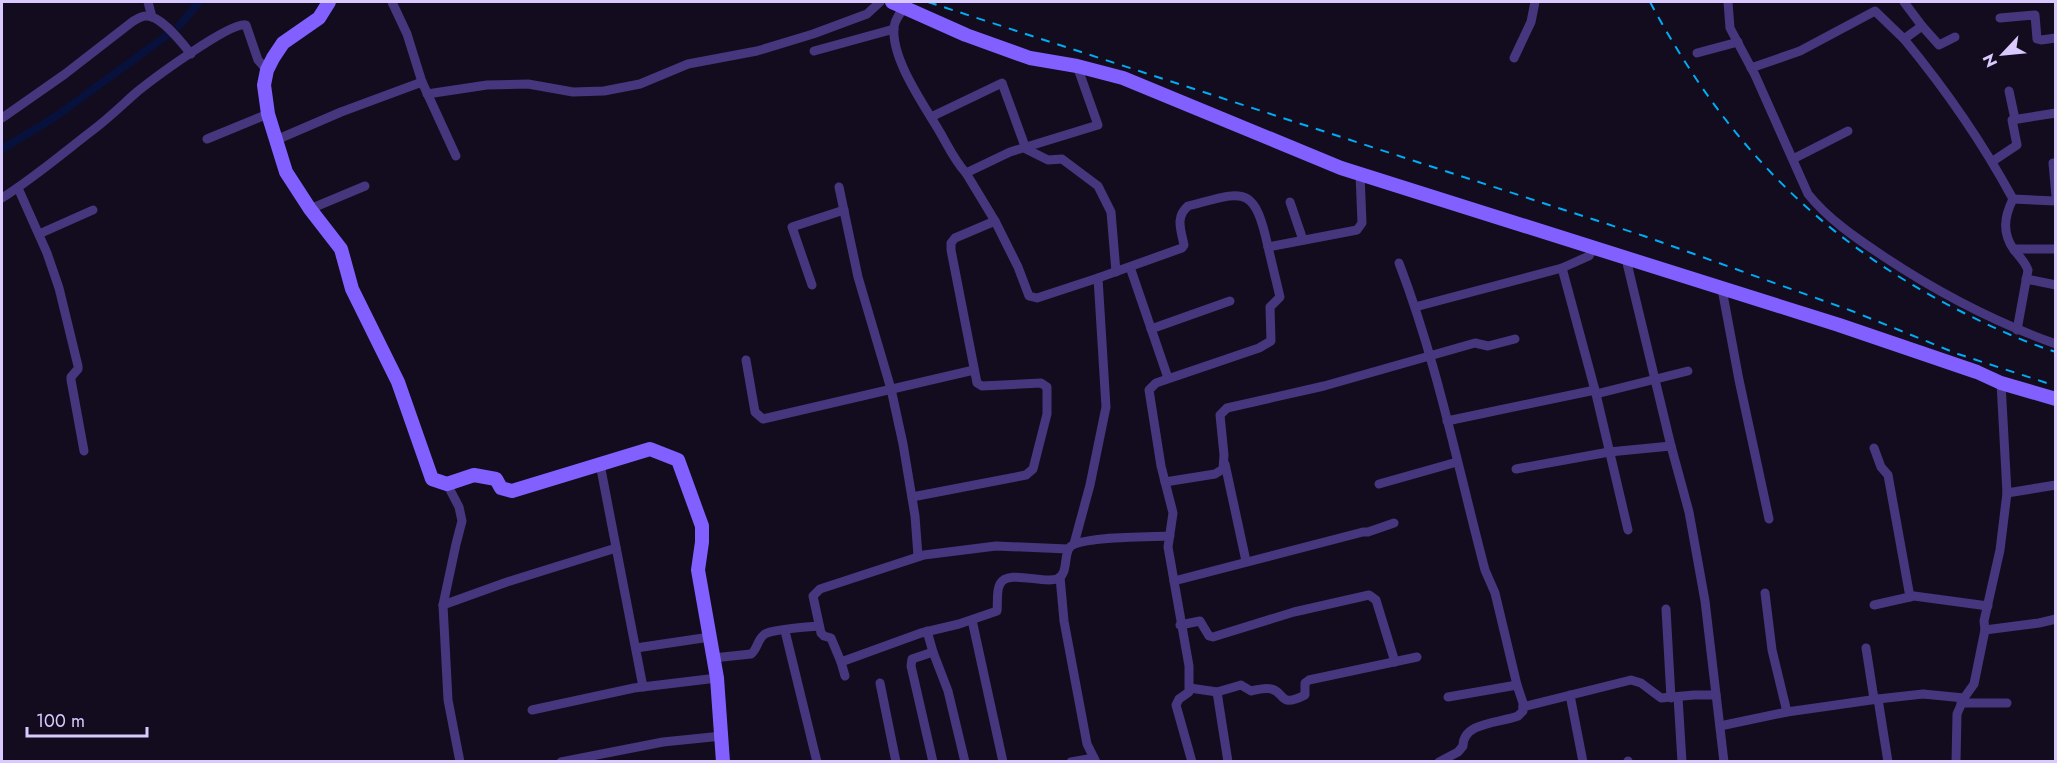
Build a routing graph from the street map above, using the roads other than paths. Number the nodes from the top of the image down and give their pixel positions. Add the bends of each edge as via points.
1 (148, 2) edge
2 (329, 2) edge
3 (392, 2) edge
4 (880, 2) edge
5 (1535, 2) edge
6 (1728, 2) edge
7 (1904, 2) edge
8 (898, 4) edge
9 (152, 17) junction
10 (2000, 18) dead end
11 (1922, 26) junction
12 (894, 29) junction
13 (1955, 36) dead end
14 (2055, 38) edge
15 (1904, 39) junction
16 (1738, 42) junction
17 (814, 51) dead end
18 (1697, 53) dead end
19 (191, 54) junction
20 (1514, 58) dead end
21 (1077, 66) junction
22 (1751, 68) junction
23 (267, 70) junction
24 (422, 82) junction
25 (2009, 91) dead end
26 (427, 94) junction
27 (2055, 113) edge
28 (268, 114) junction
29 (931, 117) junction
30 (2, 118) edge
31 (2015, 119) junction
32 (1848, 131) dead end
33 (207, 139) dead end
34 (276, 140) junction
35 (1026, 149) junction
36 (456, 156) dead end
37 (1793, 159) junction
38 (1993, 161) junction
39 (2053, 163) dead end
40 (966, 173) junction
41 (1360, 174) junction
42 (365, 186) dead end
43 (839, 187) dead end
44 (18, 188) junction
45 (2055, 196) edge
46 (2, 198) edge
47 (2013, 199) junction
48 (2055, 201) edge
49 (1290, 202) dead end
50 (310, 209) junction
51 (93, 210) dead end
52 (844, 210) junction
53 (995, 221) junction
54 (39, 234) junction
55 (1303, 240) junction
56 (1268, 246) junction
57 (1593, 249) junction
58 (2014, 249) junction
59 (2055, 249) edge
60 (1626, 259) junction
61 (1399, 263) dead end
62 (1130, 267) junction
63 (1562, 268) junction
64 (1116, 272) junction
65 (1098, 278) junction
66 (2026, 279) junction
67 (812, 285) dead end
68 (2055, 285) edge
69 (1722, 289) junction
70 (1230, 301) dead end
71 (1415, 307) junction
72 (1151, 330) junction
73 (2016, 330) junction
74 (1515, 339) dead end
75 (2055, 344) edge
76 (1430, 357) junction
77 (746, 360) dead end
78 (974, 370) junction
79 (1689, 371) dead end
80 (1168, 378) junction
81 (1656, 379) junction
82 (2001, 383) junction
83 (891, 389) junction
84 (1595, 392) junction
85 (2055, 399) edge
86 (1447, 421) junction
87 (1671, 446) junction
88 (1874, 448) dead end
89 (84, 451) dead end
90 (1609, 452) junction
91 (1224, 462) junction
92 (1457, 462) junction
93 (600, 464) junction
94 (1516, 469) dead end
95 (1165, 482) junction
96 (447, 484) junction
97 (1380, 484) dead end
98 (2055, 484) edge
99 (2007, 493) junction
100 (912, 497) junction
101 (1769, 519) dead end
102 (1394, 523) dead end
103 (1628, 530) dead end
104 (1170, 536) junction
105 (1071, 546) junction
106 (616, 548) junction
107 (918, 556) junction
108 (1246, 561) junction
109 (1060, 577) junction
110 (1174, 581) junction
111 (1765, 593) dead end
112 (1910, 597) junction
113 (443, 605) junction
114 (1874, 605) dead end
115 (1988, 606) junction
116 (1666, 609) dead end
117 (2055, 619) edge
118 (972, 620) junction
119 (1180, 625) junction
120 (819, 626) junction
121 (785, 630) junction
122 (1985, 630) junction
123 (927, 631) junction
124 (710, 637) junction
125 (636, 648) junction
126 (1866, 648) dead end
127 (933, 652) junction
128 (713, 657) junction
129 (1417, 657) dead end
130 (841, 662) junction
131 (1395, 662) junction
132 (845, 676) dead end
133 (717, 678) junction
134 (879, 683) dead end
135 (1517, 684) junction
136 (643, 687) junction
137 (1191, 688) junction
138 (1216, 692) junction
139 (1570, 695) junction
140 (1716, 695) junction
141 (1448, 697) dead end
142 (1675, 697) junction
143 (1876, 699) junction
144 (1962, 700) junction
145 (2007, 703) dead end
146 (1523, 707) junction
147 (532, 710) dead end
148 (1787, 712) junction
149 (1720, 726) junction
150 (722, 736) junction
151 (1095, 760) edge
152 (1443, 761) edge
153 (460, 762) edge
154 (561, 762) edge
155 (723, 762) edge
156 (817, 762) edge
157 (896, 762) edge
158 (933, 762) edge
159 (965, 762) edge
160 (1002, 762) edge
161 (1071, 762) edge
162 (1192, 762) edge
163 (1228, 762) edge
164 (1583, 762) edge
165 (1682, 762) edge
166 (1724, 762) edge
167 (1888, 762) edge
168 (1956, 762) edge

1 - 9 street
2 - 23 street via 319,18 283,43
3 - 24 street
4 - 26 street via 867,14 803,38 688,64 640,84 573,92 528,84 487,85
5 - 20 street via 1531,22
6 - 16 street via 1730,28
7 - 11 street
8 - 12 street
8 - 21 street via 1030,58
9 - 19 street
9 - 30 street via 132,22
10 - 14 street via 2035,15 2037,39
11 - 13 street via 1939,45
11 - 15 street
12 - 17 street
12 - 29 street via 904,67
15 - 22 street via 1875,11 1800,51
15 - 38 street via 1953,101
16 - 18 street
16 - 22 street
19 - 23 street via 244,24 258,60
19 - 44 street
21 - 35 street via 1098,125
21 - 41 street via 1124,78
22 - 37 street
23 - 28 street via 264,85
24 - 26 street
24 - 34 street
25 - 31 street
26 - 36 street
27 - 31 street
28 - 33 street
28 - 34 street
29 - 35 street via 1002,83
29 - 40 street
31 - 38 street via 2011,121 2017,145
32 - 37 street
34 - 50 street via 286,172
35 - 40 street via 1010,152
35 - 64 street via 1048,160 1062,159 1098,186 1112,212
37 - 73 street via 1815,203 1856,239 1932,288
38 - 47 street
39 - 45 street
40 - 53 street
41 - 55 street via 1360,227
41 - 57 street
42 - 50 street
43 - 52 street
44 - 46 street
44 - 54 street
47 - 48 street
47 - 58 street via 2006,212 2005,230
49 - 55 street
50 - 96 street via 340,249 352,289 398,382 432,479
51 - 54 street
52 - 67 street via 792,227
52 - 83 street via 858,277
53 - 65 street via 1032,298
53 - 78 street via 961,234 951,243
54 - 89 street via 61,294 78,366 71,380
55 - 56 street
56 - 62 street via 1254,204 1243,195 1234,194 1188,206 1179,218 1182,248
56 - 80 street via 1280,297 1270,306 1271,341
57 - 60 street
57 - 63 street via 1589,255
58 - 59 street
58 - 66 street via 2028,270
60 - 69 street
60 - 81 street
61 - 71 street
62 - 64 street
62 - 72 street
63 - 71 street
63 - 84 street
64 - 65 street
65 - 105 street via 1106,407 1090,485
66 - 68 street
66 - 73 street
69 - 82 street
69 - 101 street
70 - 72 street
71 - 76 street
72 - 80 street
73 - 75 street
74 - 76 street via 1488,346 1475,343
76 - 86 street
76 - 91 street via 1223,410 1220,415
77 - 83 street via 755,412 763,419
78 - 83 street
78 - 100 street via 977,383 982,386 1041,383 1047,387 1047,414 1034,470 1026,475
79 - 81 street
80 - 95 street via 1149,390
81 - 84 street
81 - 87 street
82 - 85 street
82 - 99 street
83 - 100 street
84 - 86 street
84 - 90 street
86 - 92 street
87 - 90 street
87 - 140 street via 1689,512 1706,601
88 - 112 street via 1888,475
90 - 94 street
90 - 103 street
91 - 95 street via 1223,469 1215,474
91 - 108 street
92 - 97 street
92 - 135 street
93 - 96 street via 512,491 501,488 496,479 474,475
93 - 106 street
93 - 124 street via 650,449 678,460 702,526 698,570
95 - 104 street via 1173,513
96 - 113 street via 462,521
98 - 99 street
99 - 115 street
100 - 107 street
102 - 108 street
104 - 105 street via 1087,540
104 - 110 street
105 - 107 street via 996,546
105 - 109 street
106 - 113 street
106 - 125 street
107 - 120 street via 816,591 813,596
108 - 110 street
109 - 118 street via 1002,580 998,585 997,611
109 - 151 street via 1064,621 1087,744
110 - 119 street
111 - 148 street via 1772,650
112 - 114 street
112 - 115 street
113 - 153 street via 448,700
115 - 122 street
116 - 142 street
117 - 122 street
118 - 123 street
118 - 160 street
119 - 131 street via 1200,621 1213,637 1294,612 1369,595 1376,600
119 - 137 street
120 - 121 street
120 - 130 street via 822,635 831,638
121 - 128 street via 764,635 751,654
121 - 156 street
122 - 144 street via 1974,684
123 - 127 street
123 - 130 street
124 - 125 street
124 - 128 street
125 - 136 street
126 - 143 street
127 - 158 street via 912,659 911,666
127 - 159 street via 948,691
128 - 133 street
129 - 131 street
130 - 132 street
131 - 138 street via 1309,680 1305,683 1305,695 1287,701 1269,688 1251,691 1241,685
133 - 136 street
133 - 150 street
134 - 157 street
135 - 141 street
135 - 146 street
136 - 147 street
137 - 138 street
137 - 162 street via 1176,705
138 - 163 street
139 - 142 street via 1631,680 1657,697
139 - 146 street
139 - 164 street
140 - 142 street
140 - 149 street
142 - 165 street
143 - 144 street via 1923,694
143 - 148 street
143 - 167 street
144 - 145 street
144 - 168 street via 1957,714
146 - 152 street via 1518,716 1470,730 1458,752
148 - 149 street
149 - 166 street
150 - 154 street via 663,742
150 - 155 street
151 - 161 street

